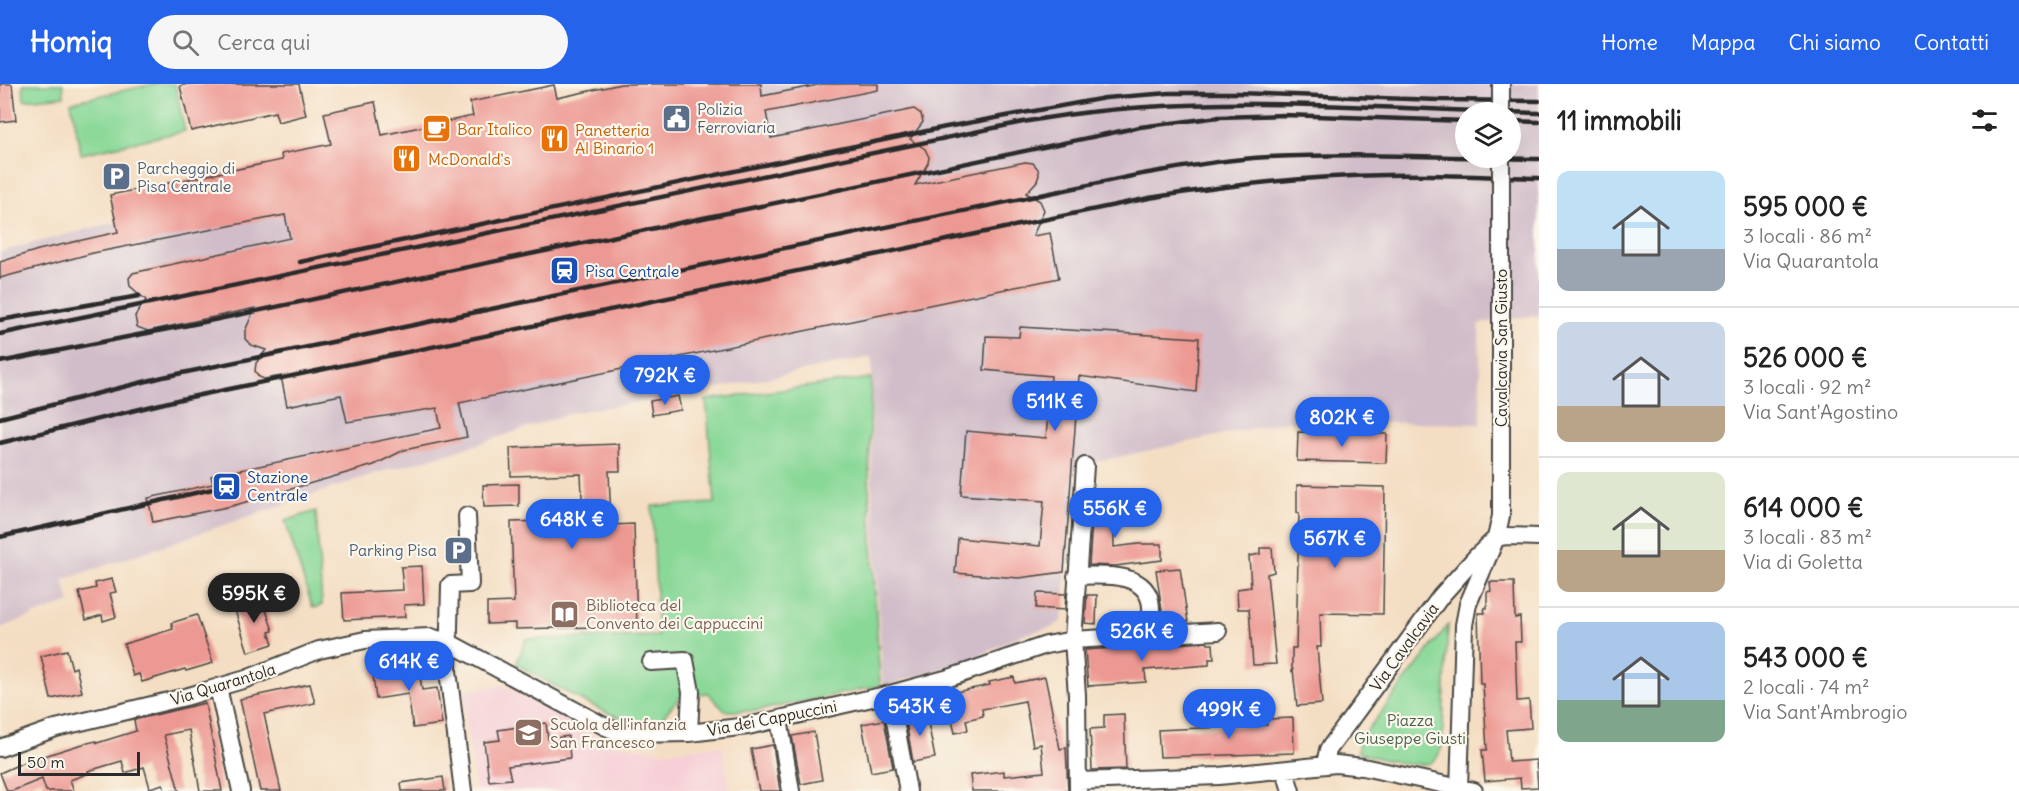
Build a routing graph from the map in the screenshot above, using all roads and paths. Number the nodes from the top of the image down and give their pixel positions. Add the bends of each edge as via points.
1 (1501, 84) edge
2 (1501, 102) edge
3 (1501, 168) edge
4 (1085, 466) dead end
5 (467, 516) dead end
6 (1539, 537) edge
7 (1496, 538) junction
8 (1076, 576) junction
9 (1218, 631) dead end
10 (1138, 636) junction
11 (1072, 640) junction
12 (448, 642) junction
13 (651, 662) dead end
14 (218, 687) junction
15 (890, 694) junction
16 (779, 719) junction
17 (689, 733) junction
18 (0, 748) edge
19 (1325, 764) junction
20 (1285, 771) junction
21 (1143, 785) edge
22 (1078, 786) edge
23 (1464, 790) edge
24 (241, 791) edge
25 (463, 791) edge
26 (792, 791) edge
27 (908, 791) edge
28 (1291, 791) edge

1 - 2 street, bridge
3 - 7 street, Cavalcavia San Giusto, bridge via 1502,490
4 - 8 street
5 - 12 street via 470,584 450,585
6 - 7 street
7 - 19 street, Via Cavalcavia via 1441,596 1328,750
7 - 23 street via 1474,586 1464,625
8 - 10 street via 1108,575 1129,579 1145,588 1151,618
8 - 11 street
9 - 10 street, Via dei Cappuccini
10 - 11 street, Via dei Cappuccini
11 - 15 street, Via dei Cappuccini
11 - 22 street
12 - 14 street, Via Quarantola via 430,637 352,642
12 - 17 street, Via dei Cappuccini via 616,731
12 - 25 street via 448,672
13 - 17 street via 685,660 691,692
14 - 18 street, Via Quarantola via 56,728
14 - 24 street
15 - 16 street, Via dei Cappuccini
15 - 27 street
16 - 17 street, Via dei Cappuccini via 729,730
16 - 26 street
19 - 20 street
19 - 23 street via 1363,767
20 - 21 street
20 - 28 street
21 - 22 street

